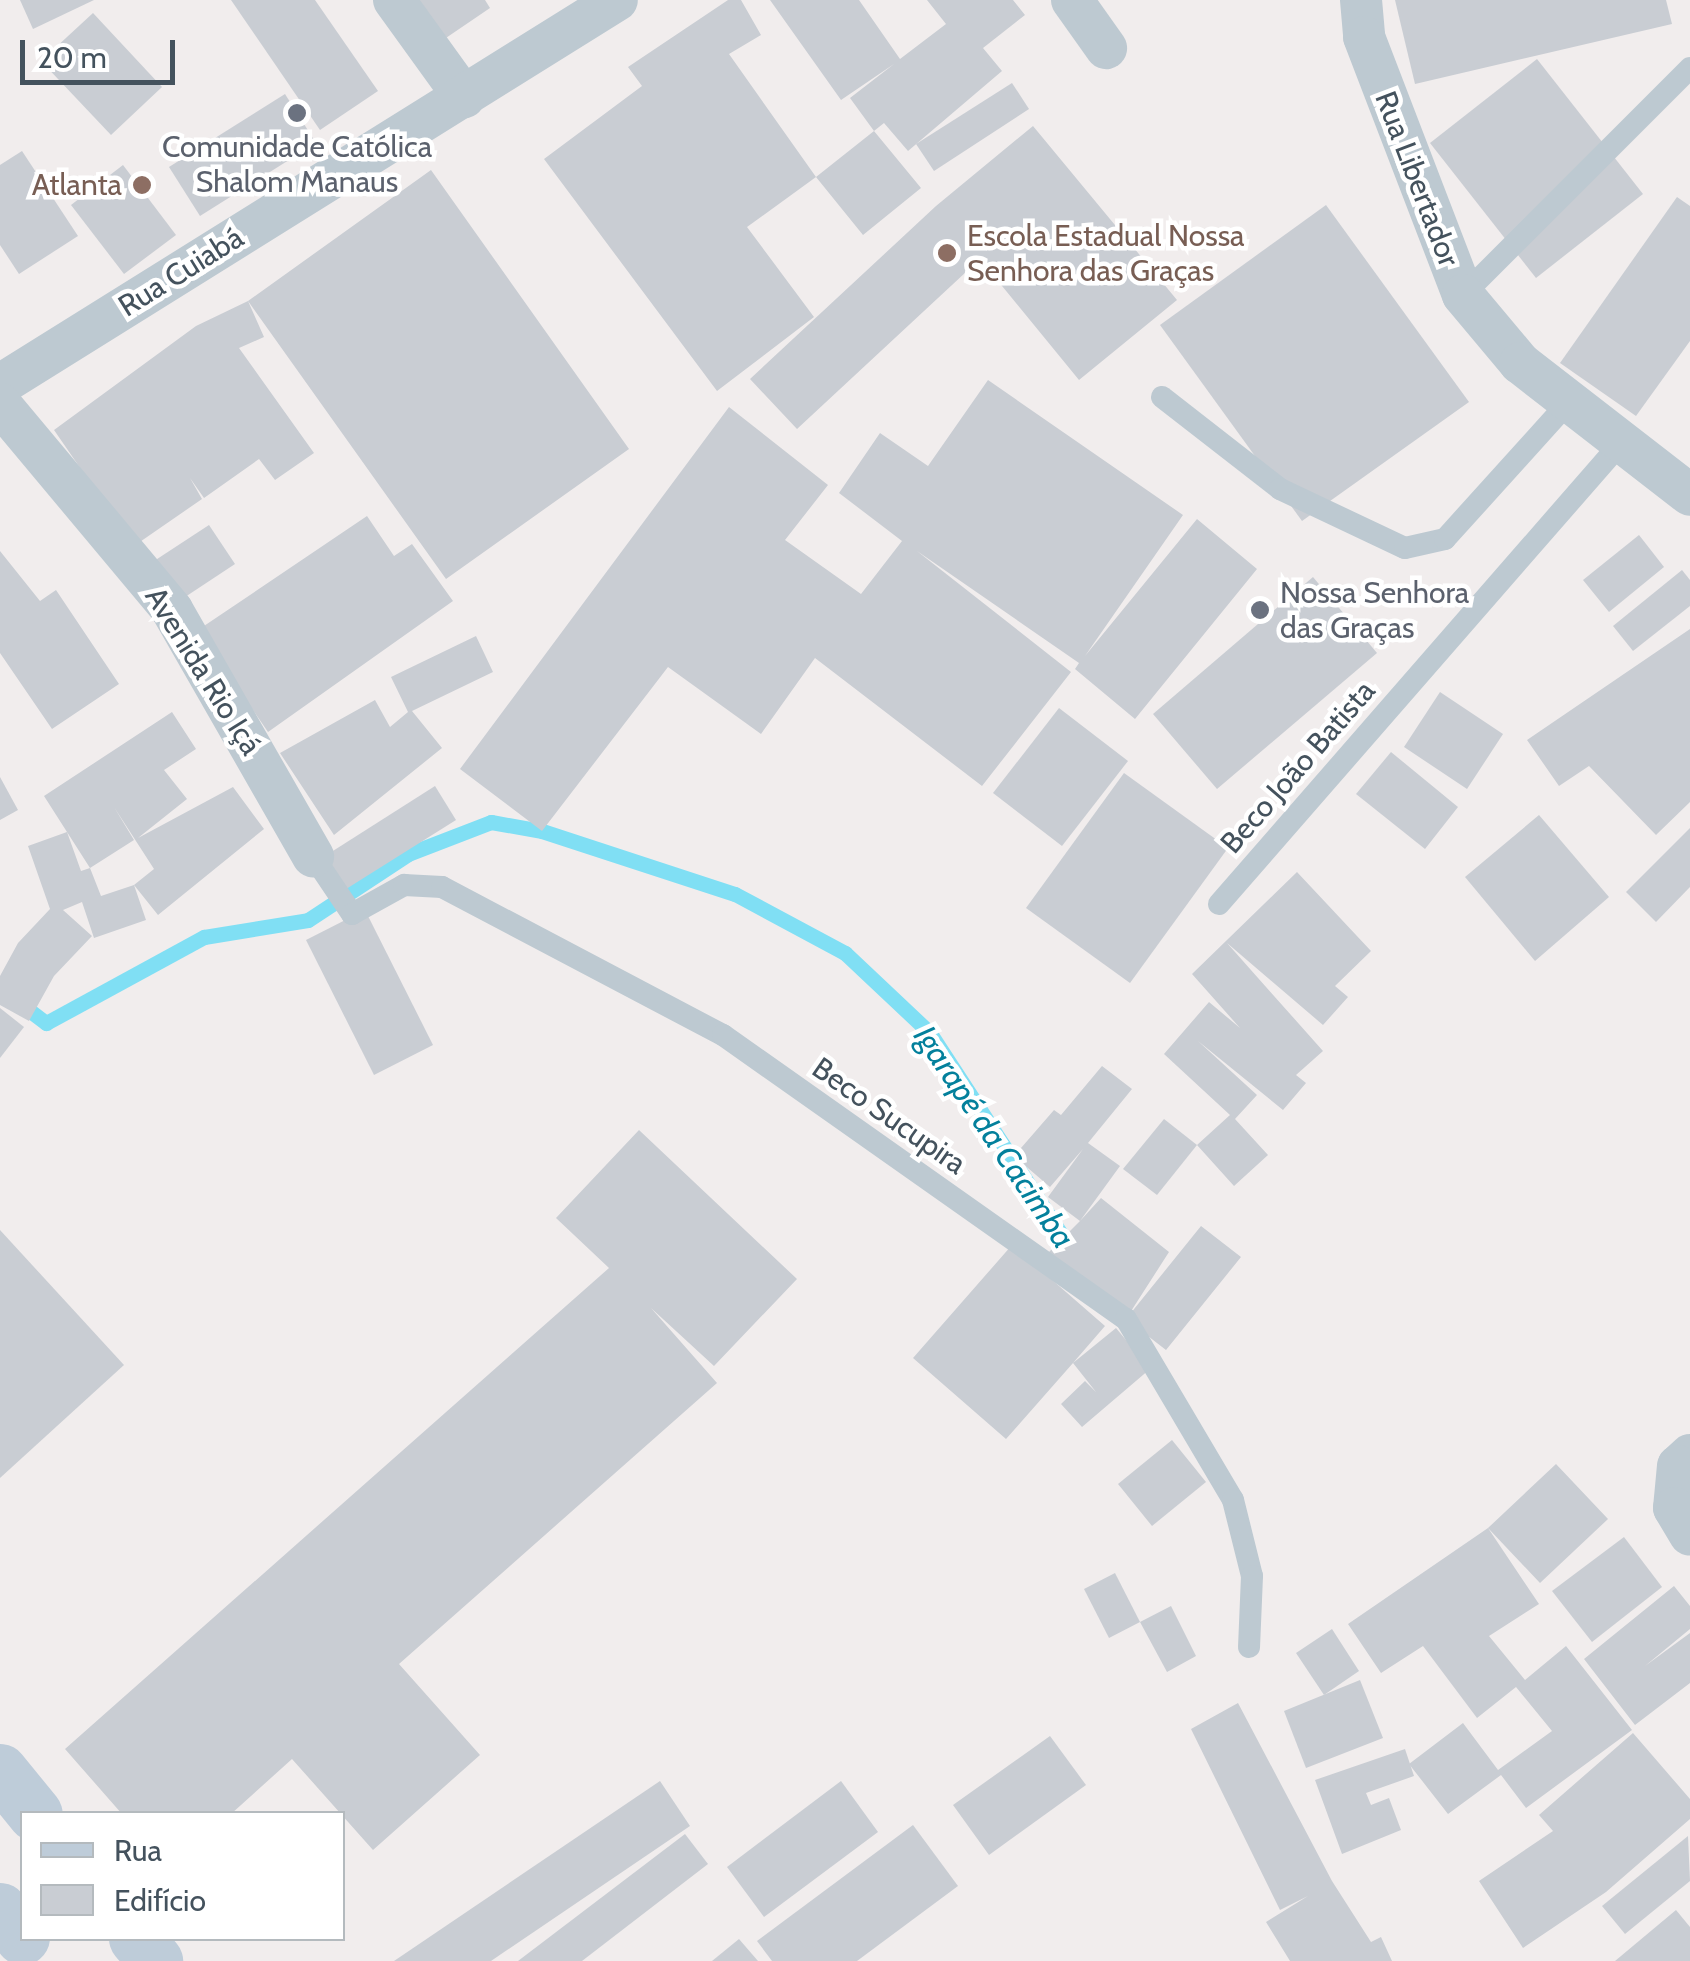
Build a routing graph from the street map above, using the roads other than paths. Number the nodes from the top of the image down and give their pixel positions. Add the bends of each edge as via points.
1 (394, 0) edge
2 (616, 0) edge
3 (1072, 0) edge
4 (1360, 0) edge
5 (1106, 48) dead end
6 (1690, 68) edge
7 (464, 98) junction
8 (1463, 294) junction
9 (0, 385) edge
10 (1162, 397) dead end
11 (1568, 402) junction
12 (0, 404) edge
13 (1620, 444) junction
14 (1690, 495) edge
15 (320, 871) joint
16 (1219, 904) dead end
17 (1690, 1454) edge
18 (1690, 1536) edge
19 (1250, 1647) dead end
20 (0, 1770) edge
21 (33, 1811) edge
22 (0, 1910) edge
23 (20, 1934) edge
24 (25, 1941) edge
25 (138, 1941) edge
26 (42, 1961) edge
27 (155, 1961) edge

1 - 7 street
2 - 7 street, Rua Cuiabá
3 - 5 street
4 - 8 street, Rua Libertador via 1364,37
6 - 8 lane
7 - 9 street, Rua Cuiabá
8 - 11 street, Rua Libertador via 1520,363
10 - 11 lane via 1280,489 1405,548 1445,538
11 - 13 street, Rua Libertador
12 - 15 street, Avenida Rio Içá via 172,610
13 - 14 street, Rua Libertador
13 - 16 lane, Beco João Batista
15 - 19 lane, Beco Sucupira via 352,914 415,882 442,887 723,1035 1126,1320 1234,1500 1252,1576
17 - 18 street via 1678,1466 1674,1508
20 - 21 main road
22 - 23 main road
24 - 26 main road
25 - 27 main road

